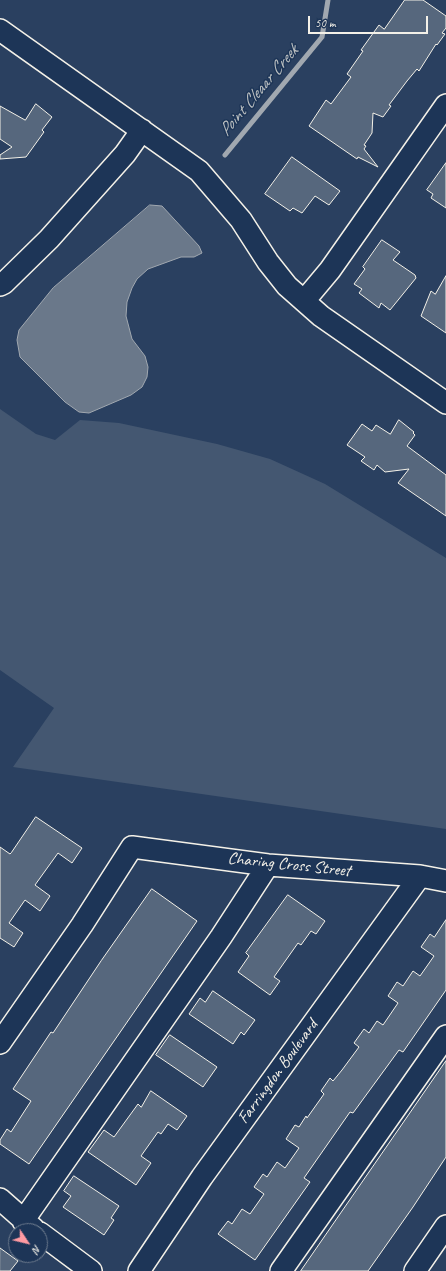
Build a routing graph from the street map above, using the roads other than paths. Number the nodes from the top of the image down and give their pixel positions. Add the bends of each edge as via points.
1 (0, 30) edge
2 (446, 105) edge
3 (142, 130) junction
4 (0, 285) edge
5 (304, 301) junction
6 (446, 403) edge
7 (268, 865) junction
8 (420, 876) junction
9 (446, 881) edge
10 (446, 1036) edge
11 (0, 1043) edge
12 (0, 1200) edge
13 (27, 1223) edge
14 (32, 1223) edge
15 (446, 1226) edge
16 (48, 1239) edge
17 (91, 1271) edge
18 (139, 1271) edge
19 (281, 1271) edge
20 (415, 1271) edge

1 - 3 street
2 - 5 street via 330,270
3 - 4 street via 125,154 49,239
3 - 5 street via 204,176 242,220 268,262 287,286
5 - 6 street via 321,316
7 - 8 street, Charing Cross Street
7 - 11 street, Charing Cross Street via 132,846 82,925
7 - 14 street
8 - 9 street, Charing Cross Street
8 - 18 street, Farringdon Boulevard via 207,1171
10 - 19 street
12 - 13 street
15 - 20 street
16 - 17 street

